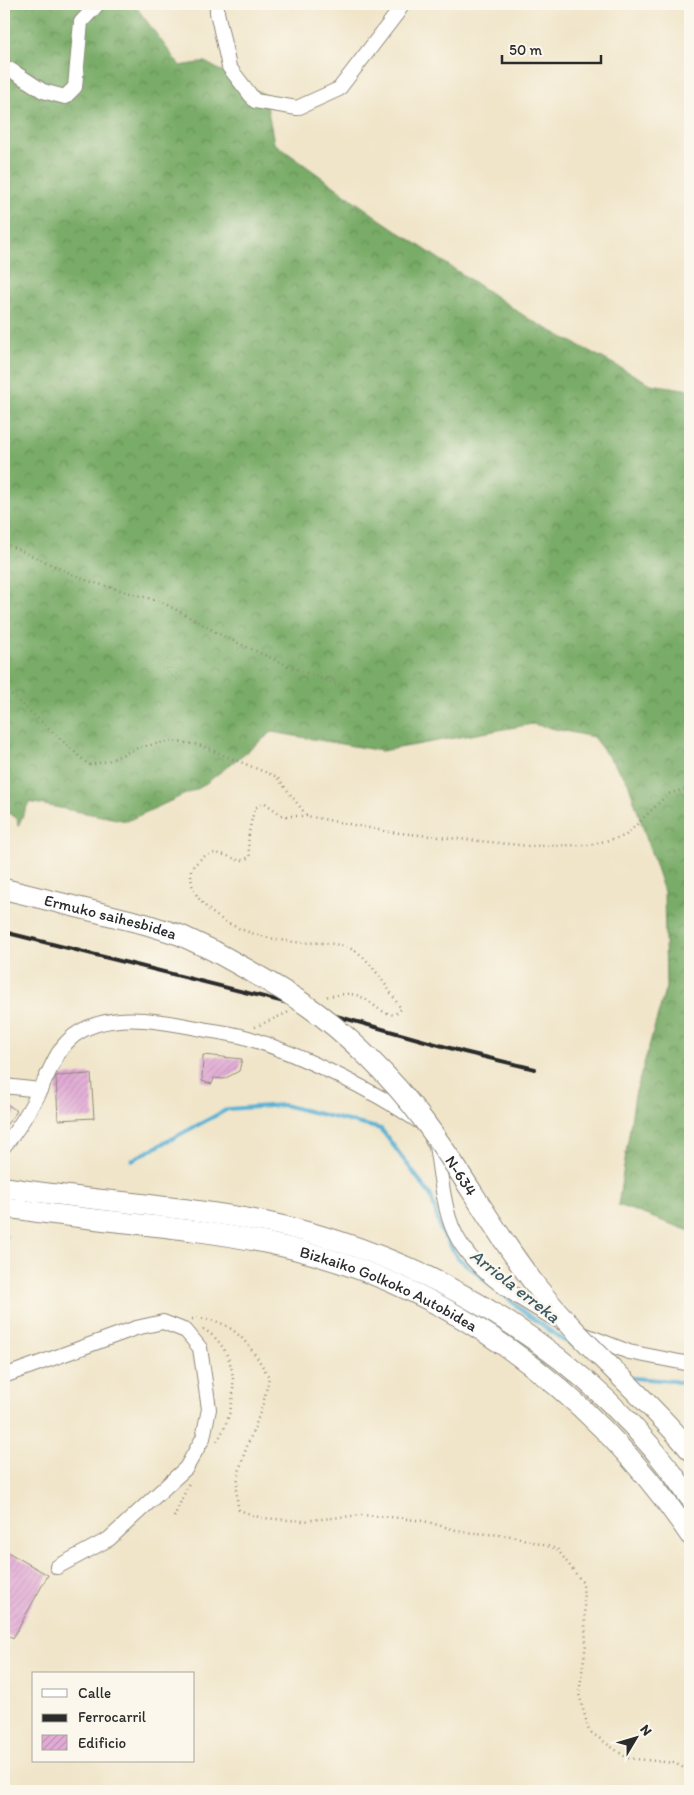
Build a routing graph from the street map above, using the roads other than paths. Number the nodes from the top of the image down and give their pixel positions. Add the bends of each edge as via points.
1 (98, 4) edge
2 (217, 4) edge
3 (402, 4) edge
4 (4, 71) edge
5 (4, 889) edge
6 (214, 951) joint
7 (4, 1086) edge
8 (40, 1090) junction
9 (4, 1146) edge
10 (4, 1187) edge
11 (4, 1207) edge
12 (690, 1364) edge
13 (4, 1376) edge
14 (690, 1450) edge
15 (690, 1498) edge
16 (690, 1535) edge
17 (57, 1566) dead end

1 - 4 street via 81,22 75,87 65,97 43,91 12,70
2 - 3 street via 229,67 255,101 297,108 339,89
5 - 6 highway, Ermuko saihesbidea via 145,924 180,935
6 - 14 highway, N-634, bridge via 268,980 307,1006 396,1087 424,1121 496,1231 538,1288
7 - 8 street
8 - 9 street
8 - 12 street via 61,1049 70,1039 93,1026 123,1019 147,1020 238,1036 302,1059 401,1109 425,1126 436,1146 448,1218 458,1242 475,1262 511,1292 585,1336 630,1352
10 - 15 highway, Bizkaiko Golkoko Autobidea via 266,1222 334,1240 399,1264 500,1317 557,1358 613,1407 652,1449
11 - 16 highway, Bizkaiko Golkoko Autobidea via 273,1244 389,1282 447,1310 492,1337 572,1398 640,1466
13 - 17 street via 136,1328 163,1322 186,1331 200,1348 209,1409 203,1438 186,1468 109,1539

